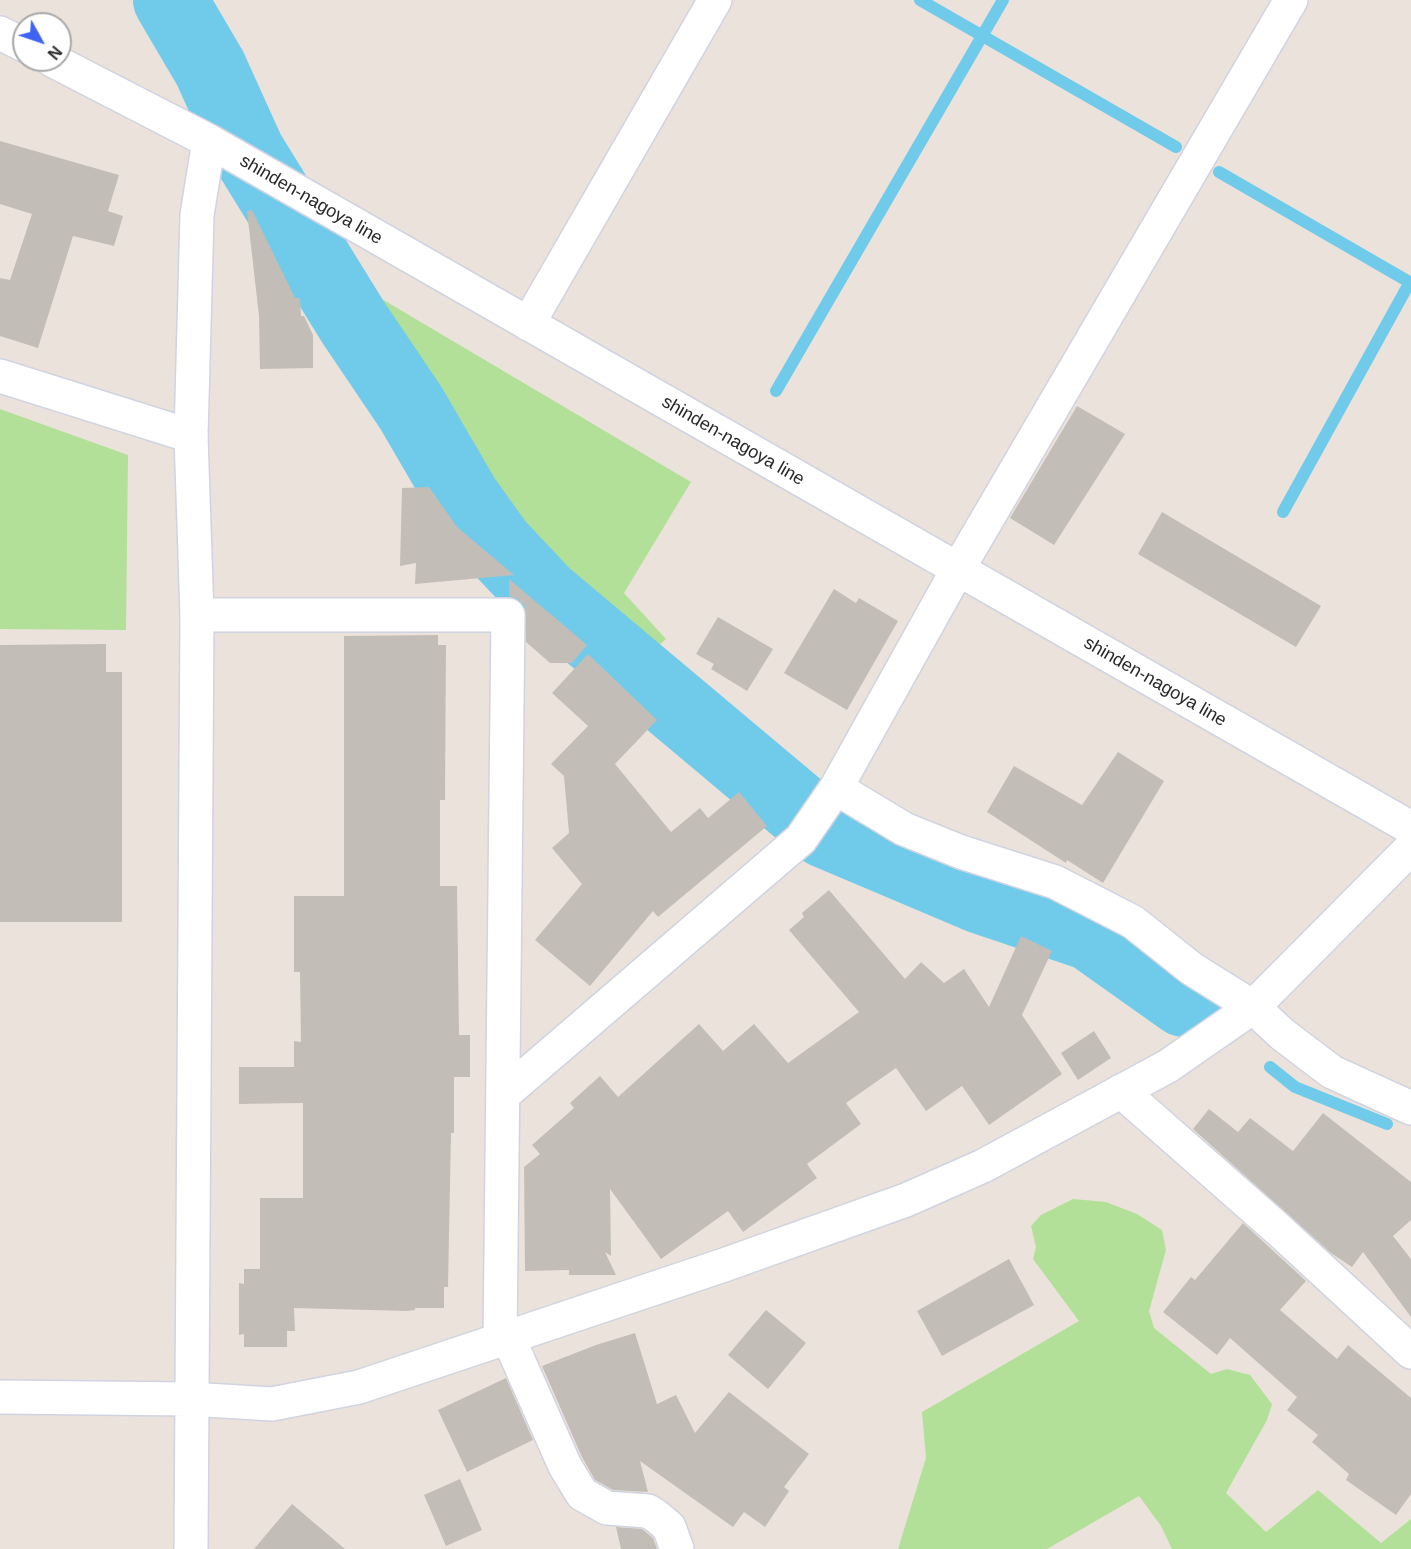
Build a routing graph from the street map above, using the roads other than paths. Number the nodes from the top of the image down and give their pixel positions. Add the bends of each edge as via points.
1 (715, 0) edge
2 (1291, 0) edge
3 (72, 70) edge
4 (216, 145) junction
5 (528, 324) junction
6 (0, 376) edge
7 (191, 436) junction
8 (958, 569) junction
9 (197, 615) junction
10 (832, 793) junction
11 (1411, 828) edge
12 (1411, 848) edge
13 (1253, 1007) junction
14 (1121, 1091) junction
15 (503, 1095) junction
16 (1411, 1108) edge
17 (504, 1339) junction
18 (1411, 1352) edge
19 (0, 1397) edge
20 (190, 1399) junction
21 (191, 1549) edge
22 (678, 1549) edge

1 - 5 street
2 - 8 street
3 - 4 street, shinden-nagoya line
4 - 5 street, shinden-nagoya line
4 - 7 street via 197,214
5 - 8 street, shinden-nagoya line
6 - 7 street
7 - 9 street
8 - 10 street
8 - 11 street, shinden-nagoya line
9 - 15 street via 508,615
9 - 20 street
10 - 13 street via 961,852 1055,882 1133,922 1192,969
10 - 15 street via 801,839
12 - 13 street
13 - 14 street via 1168,1066
13 - 16 street via 1332,1072
14 - 17 street via 983,1166 906,1200
14 - 18 street
15 - 17 street
17 - 20 street via 359,1388 272,1404
17 - 22 street via 582,1494 607,1508 648,1511 669,1527
19 - 20 street
20 - 21 street

